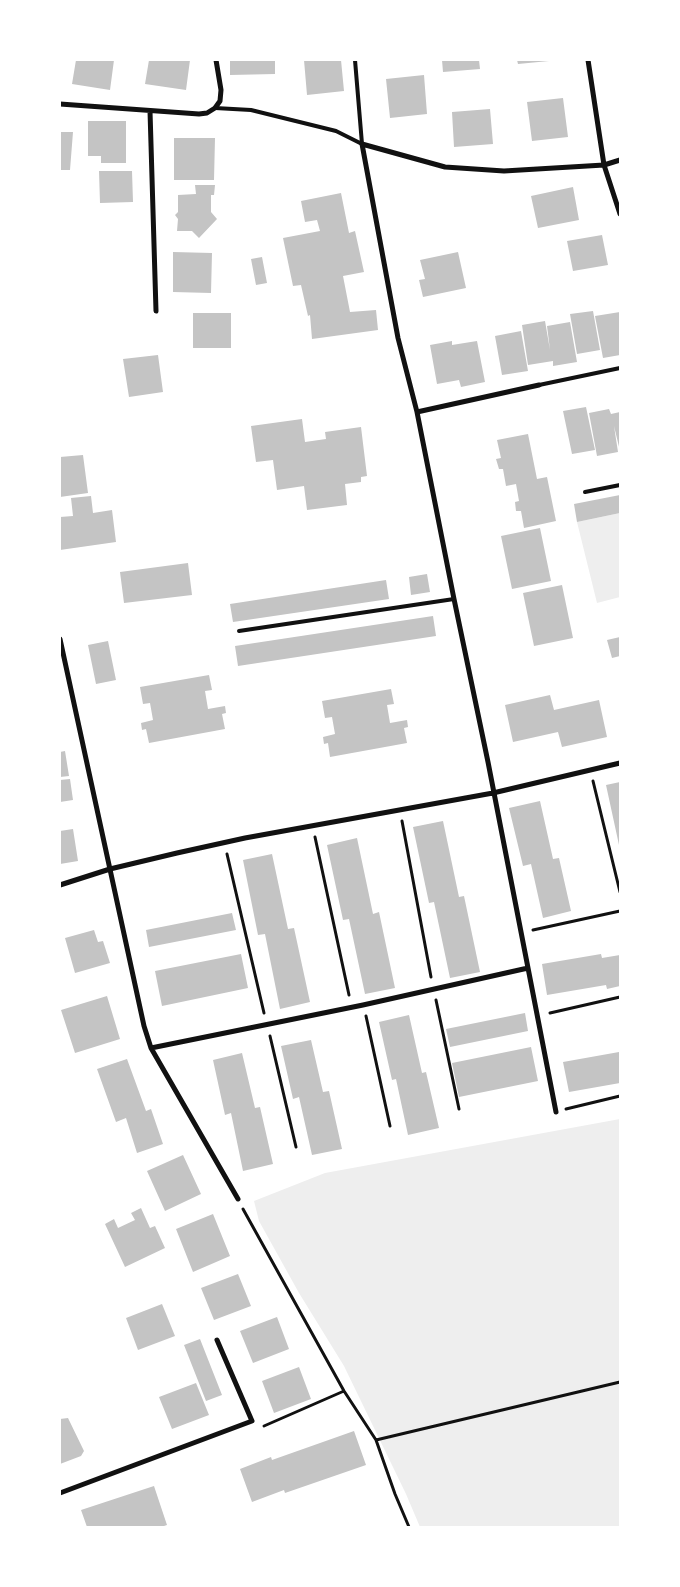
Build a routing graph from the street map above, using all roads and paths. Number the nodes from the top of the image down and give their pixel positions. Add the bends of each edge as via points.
1 (216, 60) edge
2 (355, 60) edge
3 (588, 60) edge
4 (60, 104) edge
5 (215, 108) junction
6 (150, 111) junction
7 (362, 144) junction
8 (620, 160) edge
9 (604, 165) junction
10 (620, 214) edge
11 (156, 312) dead end
12 (620, 368) edge
13 (539, 385) joint
14 (417, 412) junction
15 (620, 485) edge
16 (585, 492) dead end
17 (454, 599) junction
18 (239, 631) dead end
19 (60, 639) edge
20 (620, 763) edge
21 (590, 770) junction
22 (493, 793) junction
23 (400, 810) junction
24 (312, 827) junction
25 (224, 843) junction
26 (110, 868) junction
27 (60, 885) edge
28 (620, 892) edge
29 (620, 911) edge
30 (520, 933) junction
31 (528, 968) junction
32 (434, 990) junction
33 (620, 997) edge
34 (363, 1005) junction
35 (352, 1007) junction
36 (537, 1017) junction
37 (267, 1025) junction
38 (151, 1048) junction
39 (620, 1096) edge
40 (459, 1109) dead end
41 (556, 1112) joint
42 (390, 1126) dead end
43 (296, 1147) dead end
44 (238, 1200) joint
45 (217, 1340) dead end
46 (620, 1382) edge
47 (344, 1391) junction
48 (252, 1421) junction
49 (376, 1440) junction
50 (60, 1493) edge
51 (409, 1527) edge

1 - 5 street via 222,90
2 - 7 lane
3 - 9 street
4 - 6 street
5 - 6 street via 199,114
5 - 7 lane via 251,110 336,131
6 - 11 street
7 - 9 street via 445,167 504,171
7 - 14 street via 398,338
8 - 9 street
9 - 10 street
12 - 13 lane
13 - 14 street
14 - 17 street
15 - 16 lane
17 - 18 lane
17 - 22 street
19 - 26 street
20 - 21 street
21 - 22 street
21 - 28 path
22 - 23 street
22 - 30 street
23 - 24 street
23 - 32 path
24 - 25 street
24 - 35 path
25 - 26 street
25 - 37 path
26 - 27 street
26 - 38 street
29 - 30 path
30 - 31 street
31 - 32 street
31 - 36 street
32 - 34 street
32 - 40 path
33 - 36 path
34 - 35 street
34 - 42 path
35 - 37 street
36 - 41 street
37 - 38 street
37 - 43 path
38 - 44 street
39 - 41 path
44 - 47 path
45 - 48 street
46 - 49 path
47 - 48 path via 264,1426
47 - 49 path
48 - 50 street
49 - 51 path

